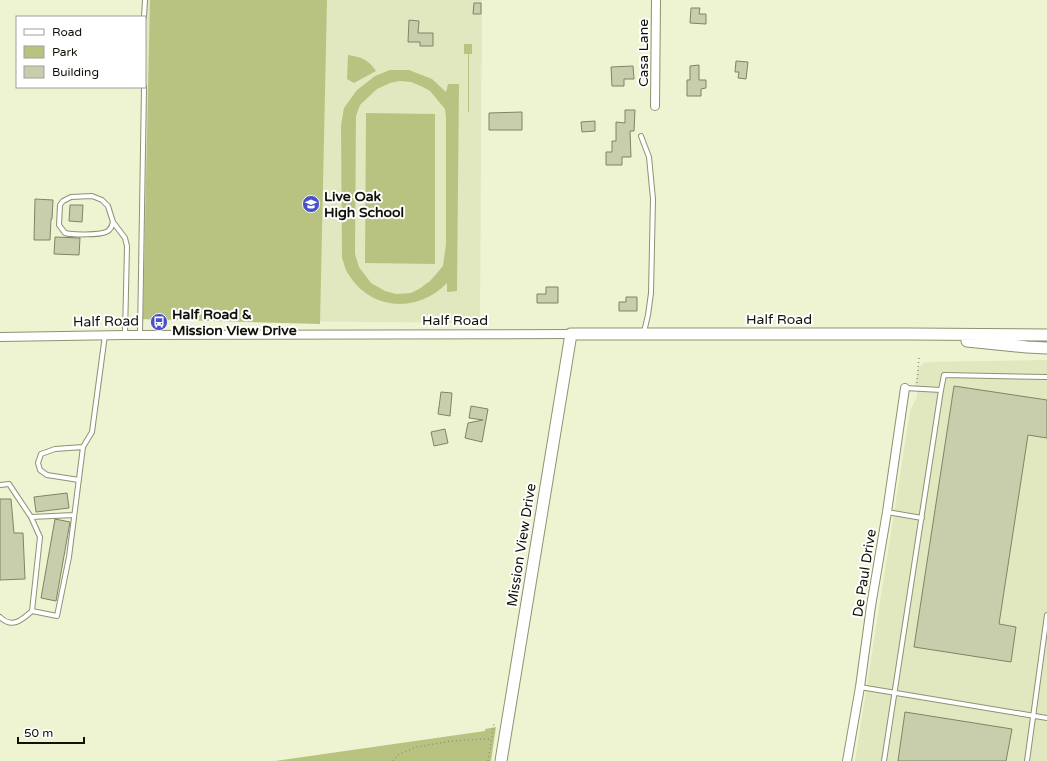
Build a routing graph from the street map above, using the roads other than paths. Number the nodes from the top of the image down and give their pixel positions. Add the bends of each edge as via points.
1 (145, 0) edge
2 (656, 0) edge
3 (144, 16) edge
4 (144, 88) edge
5 (655, 106) dead end
6 (641, 136) dead end
7 (113, 222) junction
8 (571, 334) junction
9 (643, 334) junction
10 (909, 334) junction
11 (105, 335) junction
12 (126, 335) junction
13 (140, 335) junction
14 (1047, 335) edge
15 (0, 337) edge
16 (1047, 348) edge
17 (1047, 377) edge
18 (905, 388) joint
19 (941, 390) junction
20 (83, 447) junction
21 (79, 480) junction
22 (0, 485) edge
23 (887, 512) junction
24 (74, 515) junction
25 (31, 517) junction
26 (922, 518) junction
27 (32, 612) junction
28 (1047, 615) edge
29 (0, 617) edge
30 (860, 687) junction
31 (895, 693) junction
32 (1033, 715) junction
33 (1047, 718) edge
34 (501, 761) edge
35 (847, 761) edge
36 (884, 761) edge
37 (1027, 761) edge

1 - 3 lane
2 - 5 street, Casa Lane
4 - 13 lane
6 - 9 lane via 649,157 653,199 651,293
7 - 7 lane via 108,206 92,196 71,197 60,205 59,225 65,233 73,235 105,232 111,229
7 - 12 lane via 125,238 127,246
8 - 9 street, Half Road
8 - 13 street, Half Road
8 - 34 street, Mission View Drive
9 - 10 street, Half Road
10 - 14 street, Half Road
10 - 16 street, Half Road
11 - 12 street, Half Road
11 - 15 street, Half Road
11 - 20 lane via 92,432
12 - 13 street, Half Road
17 - 19 lane via 944,375
18 - 19 lane
18 - 23 street, De Paul Drive
19 - 26 lane
20 - 21 lane
20 - 21 lane via 55,448 41,454 38,463 40,470 47,474
21 - 24 lane
22 - 25 lane via 9,484
23 - 26 lane
23 - 30 street, De Paul Drive
24 - 25 lane
24 - 27 lane via 69,557 57,616
25 - 27 lane via 40,537
26 - 31 lane
27 - 29 lane via 16,622
28 - 32 lane
30 - 31 lane
30 - 35 street, De Paul Drive
31 - 32 lane
31 - 36 lane
32 - 33 lane
32 - 37 lane

